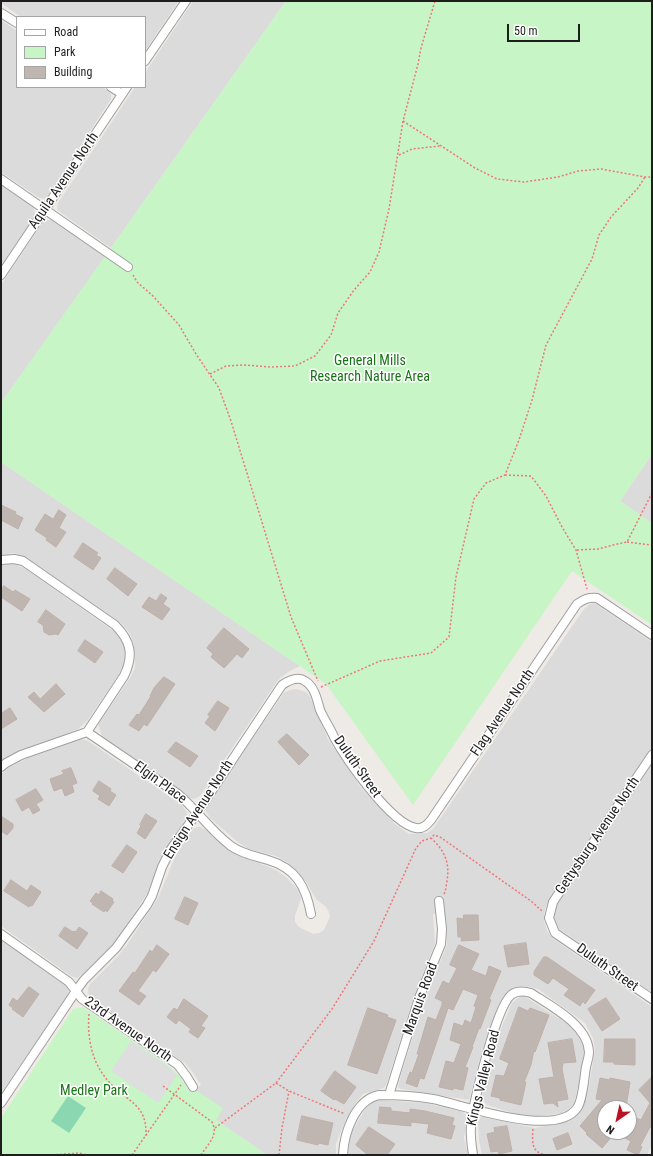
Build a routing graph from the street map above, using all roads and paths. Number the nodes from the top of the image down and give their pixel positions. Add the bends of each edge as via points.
1 (186, 1) edge
2 (435, 1) edge
3 (1, 13) edge
4 (16, 22) edge
5 (146, 60) edge
6 (113, 88) edge
7 (126, 88) edge
8 (122, 94) junction
9 (403, 121) junction
10 (440, 146) junction
11 (399, 155) junction
12 (646, 177) junction
13 (652, 177) edge
14 (1, 179) edge
15 (46, 210) junction
16 (128, 267) joint
17 (1, 275) edge
18 (210, 374) junction
19 (505, 475) junction
20 (652, 493) edge
21 (627, 542) junction
22 (652, 545) edge
23 (576, 550) junction
24 (3, 559) edge
25 (590, 597) junction
26 (652, 635) edge
27 (322, 687) junction
28 (313, 690) junction
29 (87, 732) junction
30 (652, 755) edge
31 (1, 767) edge
32 (197, 813) junction
33 (417, 828) joint
34 (431, 838) junction
35 (439, 901) joint
36 (311, 914) dead end
37 (549, 918) junction
38 (1, 934) edge
39 (76, 991) junction
40 (652, 999) edge
41 (93, 1007) junction
42 (187, 1077) junction
43 (276, 1083) junction
44 (163, 1086) dead end
45 (193, 1087) dead end
46 (289, 1091) junction
47 (176, 1095) junction
48 (389, 1095) junction
49 (1, 1103) edge
50 (474, 1109) junction
51 (353, 1118) junction
52 (534, 1121) junction
53 (215, 1128) junction
54 (146, 1136) junction
55 (52, 1155) edge
56 (87, 1155) edge
57 (132, 1155) edge
58 (201, 1155) edge
59 (279, 1155) edge
60 (343, 1155) edge
61 (473, 1155) edge
62 (548, 1155) edge

1 - 5 street
2 - 9 path
3 - 4 street
6 - 8 street
7 - 8 street, Aquila Avenue North
8 - 15 street, Aquila Avenue North
9 - 10 path
9 - 11 path
10 - 11 path via 412,149
10 - 12 path via 497,179 524,182 601,168
11 - 18 path via 379,252 370,272 338,313 331,335 315,356 295,366 226,366
12 - 13 path
12 - 19 path via 611,217 599,235 592,259 546,345 524,427
14 - 15 street
15 - 16 street
15 - 17 street, Aquila Avenue North
16 - 18 path via 137,282 179,325
18 - 27 path via 219,388 231,421 291,616
19 - 23 path via 532,476
19 - 27 path via 486,483 474,499 456,577 449,637 430,653 380,661
20 - 21 path
21 - 22 path
21 - 23 path via 598,549
23 - 25 path
24 - 29 street via 14,559 30,565 124,634 130,650 128,666
25 - 26 street via 597,598
25 - 33 street, Flag Avenue North via 577,604 431,820 425,827
27 - 28 path
28 - 32 street, Ensign Avenue North via 305,680 299,679 290,680 282,685
28 - 33 street, Duluth Street via 335,739 352,765 394,816 406,825
29 - 31 street via 21,755
29 - 32 street, Elgin Place via 178,794
30 - 37 street, Gettysburg Avenue North via 553,902
32 - 36 street, Elgin Place via 232,846 249,855 278,863 292,872 302,885
32 - 39 street, Ensign Avenue North via 167,857 147,906 116,948
34 - 35 path via 447,858 449,873 445,891
34 - 37 path via 434,835 440,837 531,901
34 - 43 path via 422,841 416,848 374,941 332,1009
35 - 48 street, Marquis Road via 441,944 419,998
37 - 40 street, Duluth Street via 555,933
38 - 39 street, 23rd Avenue North via 69,982
39 - 41 street, 23rd Avenue North
39 - 49 street, Ensign Avenue North
41 - 42 street, 23rd Avenue North via 178,1065
41 - 54 path via 88,1025 93,1053 110,1084 134,1103 145,1118
42 - 45 street, 23rd Avenue North
42 - 47 path
43 - 46 path
43 - 53 path
44 - 47 path
46 - 51 path
46 - 59 path
47 - 53 path via 212,1122
47 - 54 path
48 - 50 street via 432,1099
48 - 51 street via 371,1096 363,1102
50 - 52 street
50 - 52 street, Kings Valley Road via 490,1044 506,1002 510,996 524,991 531,993 573,1022 581,1030 589,1052 577,1108 559,1120
50 - 61 street, Kings Valley Road via 470,1128
51 - 60 street via 346,1131
52 - 62 path via 533,1146 537,1152
53 - 58 path via 215,1134
54 - 57 path
55 - 56 path

